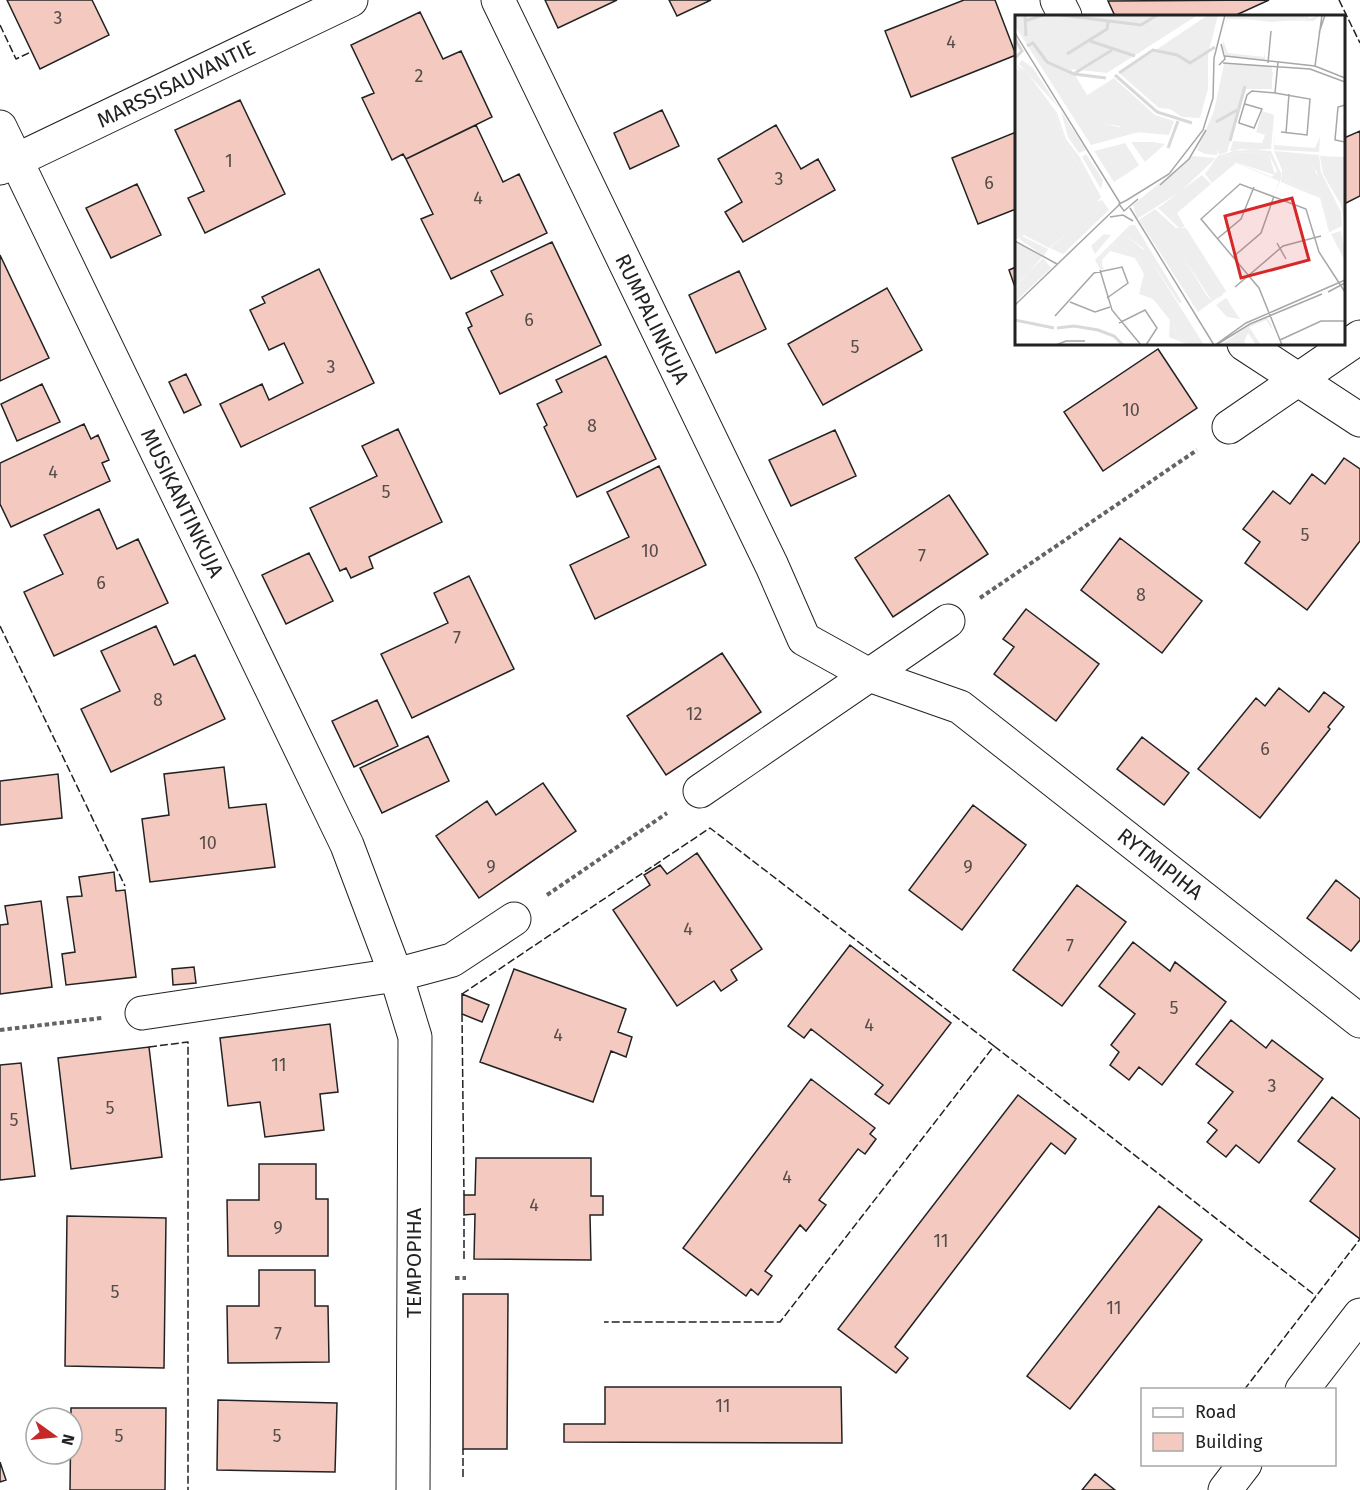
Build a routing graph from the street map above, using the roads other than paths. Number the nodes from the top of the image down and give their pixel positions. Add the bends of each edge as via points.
1 (351, 0) edge
2 (498, 0) edge
3 (1057, 0) edge
4 (1064, 15) edge
5 (0, 127) edge
6 (8, 164) edge
7 (1360, 337) edge
8 (1246, 345) edge
9 (1300, 379) junction
10 (1350, 412) edge
11 (1229, 428) road end
12 (948, 621) road end
13 (804, 639) joint
14 (869, 675) junction
15 (700, 791) road end
16 (514, 919) road end
17 (396, 975) junction
18 (142, 1013) road end
19 (1360, 1021) edge
20 (1360, 1315) edge
21 (1303, 1388) edge
22 (1243, 1466) edge
23 (413, 1490) edge
24 (1225, 1490) edge

1 - 6 street, MARSSISAUVANTIE
2 - 13 street, RUMPALINKUJA
3 - 4 street
5 - 6 street, MUSIKANTINKUJA
6 - 17 street, MUSIKANTINKUJA via 348,845
7 - 9 street
8 - 9 street
9 - 10 street
9 - 11 street
12 - 14 street
13 - 14 street, RYTMIPIHA
14 - 15 street
14 - 19 street, RYTMIPIHA via 960,707
16 - 17 street via 452,960
17 - 18 street
17 - 23 street, TEMPOPIHA via 415,1037
20 - 21 street
22 - 24 street

